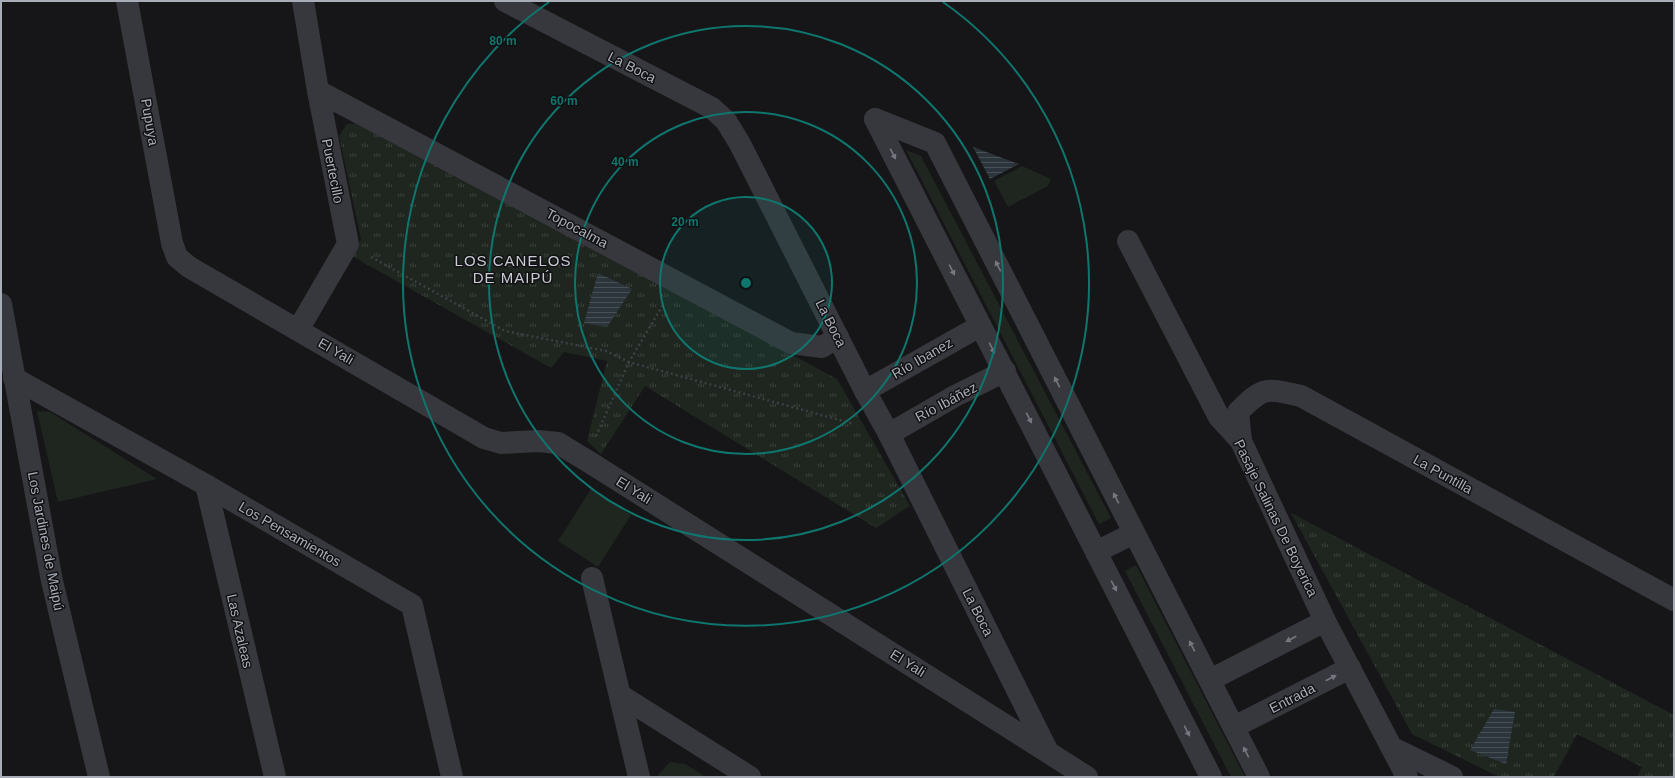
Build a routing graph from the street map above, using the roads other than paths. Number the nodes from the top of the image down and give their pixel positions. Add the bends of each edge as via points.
1 (127, 1) edge
2 (303, 1) edge
3 (505, 1) edge
4 (318, 91) junction
5 (1128, 241) dead end
6 (172, 243) joint
7 (1, 304) edge
8 (980, 326) junction
9 (298, 330) junction
10 (838, 337) junction
11 (1005, 371) junction
12 (14, 378) junction
13 (865, 391) junction
14 (889, 434) junction
15 (1241, 441) junction
16 (206, 485) junction
17 (1134, 532) junction
18 (1096, 552) junction
19 (592, 578) dead end
20 (1674, 600) edge
21 (1325, 621) junction
22 (1350, 668) junction
23 (1210, 680) junction
24 (620, 695) junction
25 (1234, 727) junction
26 (1393, 748) junction
27 (1047, 750) junction
28 (99, 777) edge
29 (275, 777) edge
30 (452, 777) edge
31 (639, 777) edge
32 (750, 777) edge
33 (1087, 777) edge
34 (1211, 777) edge
35 (1259, 777) edge
36 (1407, 777) edge
37 (1452, 777) edge

1 - 6 street, Pupuya
2 - 4 street, Puertecillo
3 - 10 street, La Boca via 712,108 726,121
4 - 9 street, Puertecillo via 348,244
4 - 10 street, Topocalma via 790,343 822,347
5 - 15 street, Pasaje Salinas De Boyerica via 1219,417
6 - 9 street, El Yali via 177,257 189,267
7 - 12 street, Los Jardines de Maipú
8 -> 11 street
8 - 13 street, Río Ibanez
17 -> 8 street via 935,143 875,119
9 - 27 street, El Yali via 484,438 501,443 558,443
10 - 13 street, La Boca
11 - 14 street, Río Ibáñez
11 -> 18 street
12 - 16 street, Los Pensamientos
12 - 28 street, Los Jardines de Maipú via 52,581
13 - 14 street, La Boca
14 - 27 street, La Boca
15 - 20 street, La Puntilla via 1238,412 1255,395 1274,390 1301,396
15 - 21 street, Pasaje Salinas De Boyerica
16 - 29 street, Las Azaleas
16 - 30 street, Los Pensamientos via 412,605
17 - 18 street
23 -> 17 street
18 -> 34 street
19 - 24 street
21 - 22 street, Pasaje Salinas De Boyerica
21 -> 23 street
25 -> 22 street, Entrada
22 - 26 street, Pasaje Salinas De Boyerica
23 - 25 street
24 - 31 street
24 - 32 street
35 -> 25 street
26 - 36 street, Pasaje Salinas De Boyerica
26 - 37 street
27 - 33 street, El Yali

